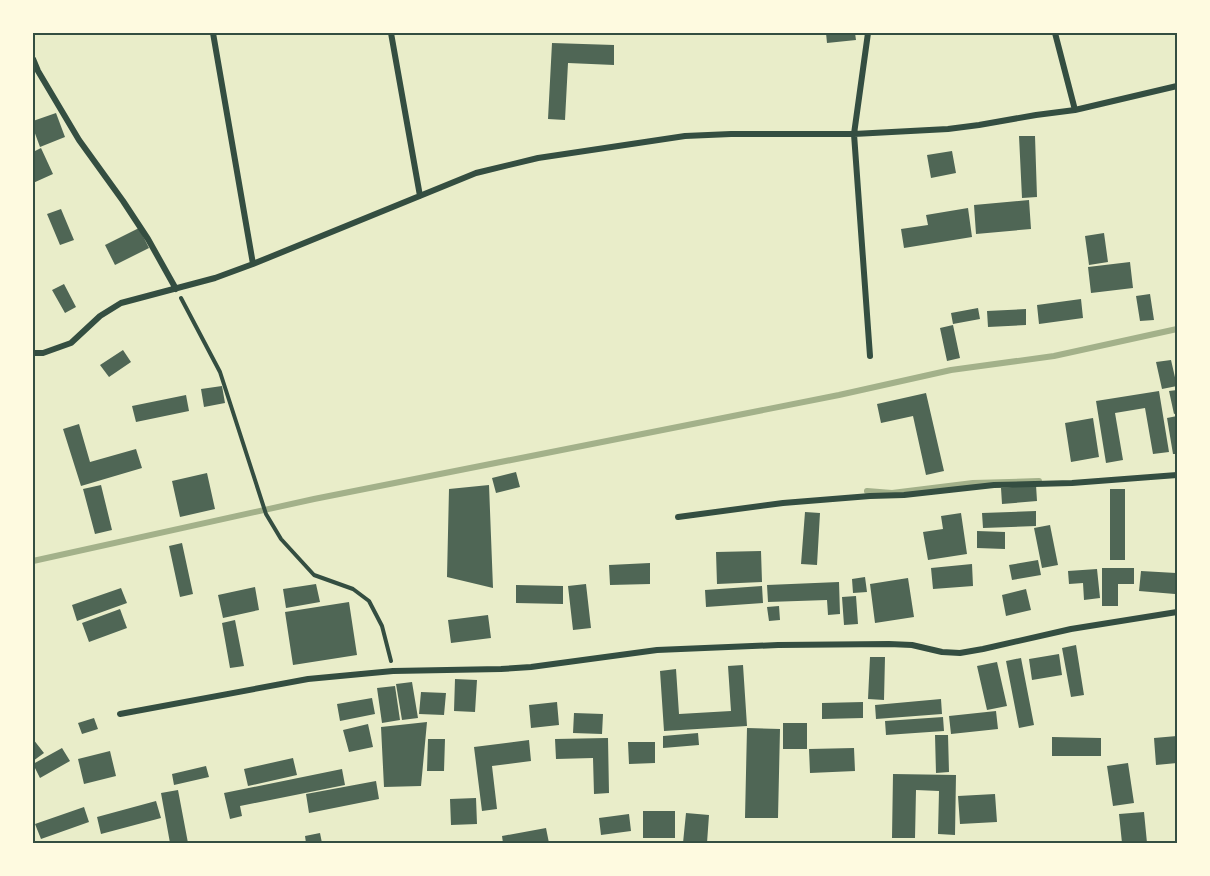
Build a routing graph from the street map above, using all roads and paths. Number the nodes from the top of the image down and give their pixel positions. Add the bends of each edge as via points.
1 (213, 33) edge
2 (391, 33) edge
3 (868, 33) edge
4 (1055, 33) edge
5 (33, 59) edge
6 (1177, 86) edge
7 (1075, 110) junction
8 (854, 134) junction
9 (420, 196) junction
10 (253, 264) junction
11 (176, 289) junction
12 (33, 353) edge
13 (870, 356) dead end
14 (1177, 475) edge
15 (678, 517) dead end
16 (1177, 612) edge
17 (393, 670) junction
18 (120, 714) dead end

1 - 10 street
2 - 9 street
3 - 8 street
4 - 7 street
5 - 11 street via 79,140
6 - 7 street
7 - 8 street via 959,128
8 - 9 street via 685,136 538,158 476,173
8 - 13 street
9 - 10 street
10 - 11 street
11 - 12 street via 121,303 71,343
11 - 17 path via 220,372 266,514 281,539 314,575 353,589 369,601 382,626
14 - 15 street via 994,485 783,503
16 - 17 street via 960,653 912,645 778,645 657,650 501,669
17 - 18 street via 308,679

